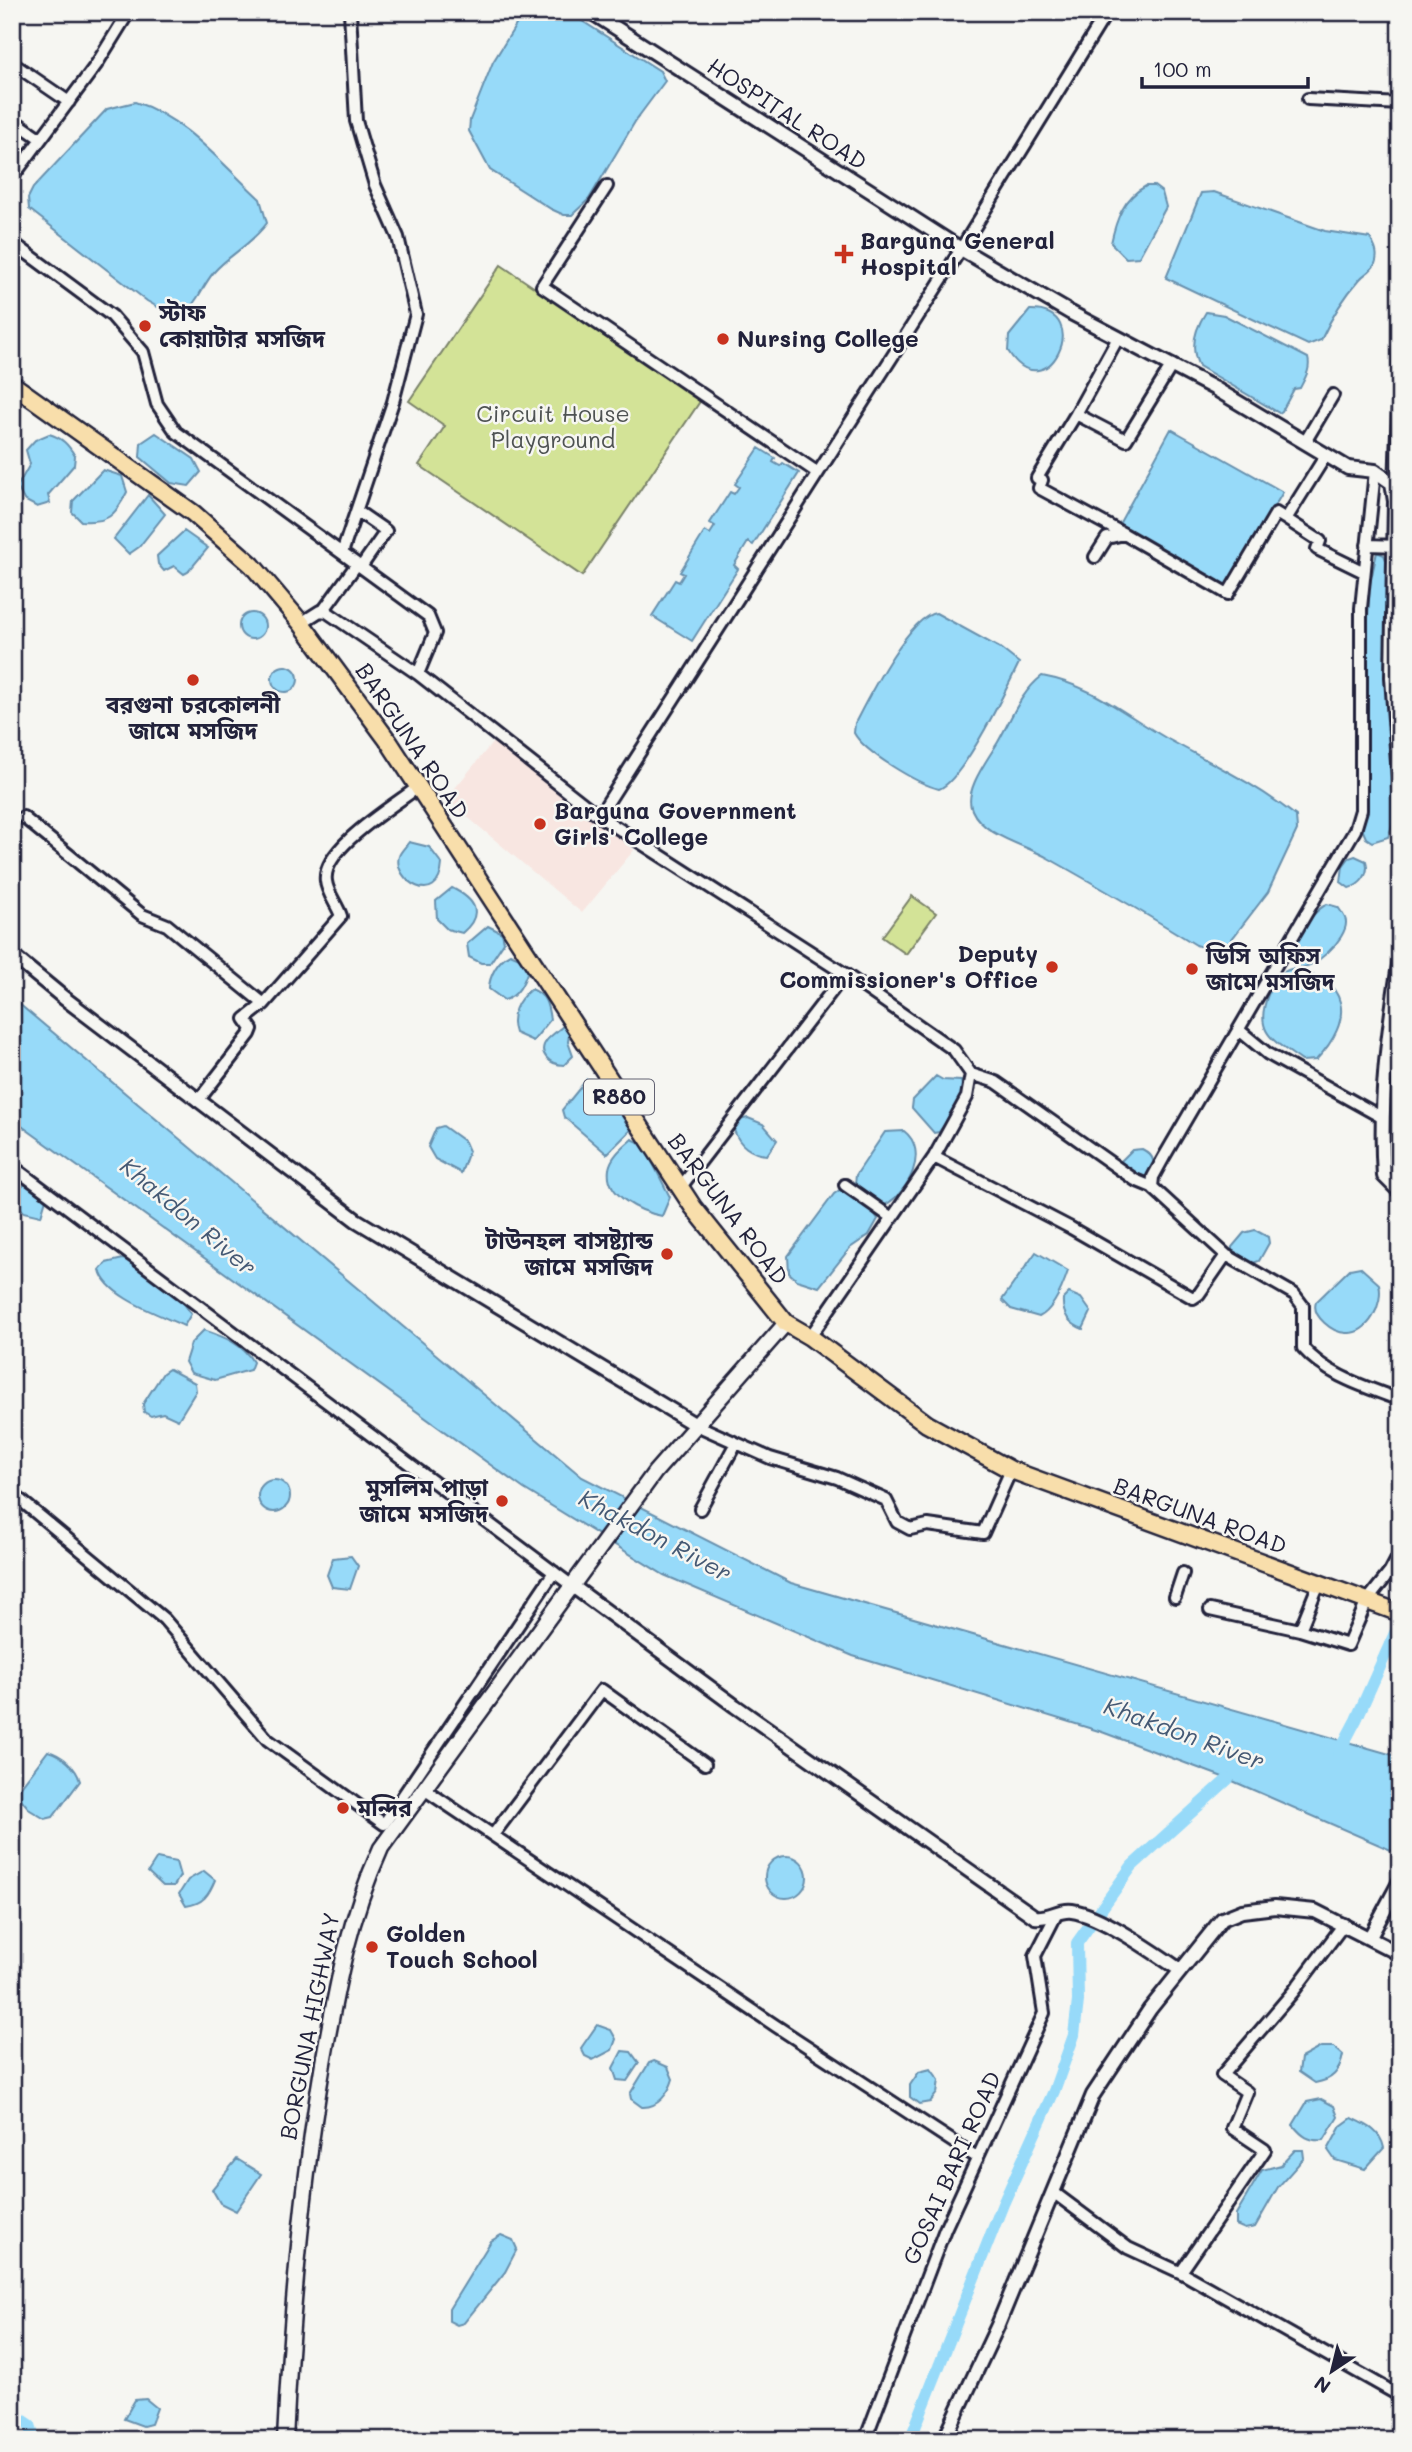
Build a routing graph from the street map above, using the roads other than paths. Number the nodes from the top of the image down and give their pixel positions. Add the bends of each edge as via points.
1 (123, 12) edge
2 (350, 12) edge
3 (591, 12) edge
4 (1107, 12) edge
5 (12, 63) edge
6 (1308, 99) dead end
7 (69, 102) junction
8 (1400, 104) edge
9 (12, 119) edge
10 (41, 139) junction
11 (17, 163) edge
12 (12, 178) edge
13 (607, 186) dead end
14 (12, 242) edge
15 (961, 249) junction
16 (1118, 338) junction
17 (1400, 348) edge
18 (1172, 365) junction
19 (12, 384) edge
20 (1333, 395) dead end
21 (1076, 414) junction
22 (1305, 442) junction
23 (1326, 455) junction
24 (1398, 470) edge
25 (1375, 471) junction
26 (818, 473) junction
27 (1395, 487) junction
28 (357, 511) junction
29 (1286, 519) junction
30 (1124, 534) junction
31 (1367, 545) junction
32 (1397, 546) edge
33 (342, 553) junction
34 (1095, 556) dead end
35 (359, 566) junction
36 (1364, 572) junction
37 (324, 611) junction
38 (301, 623) junction
39 (418, 674) junction
40 (418, 787) junction
41 (1400, 791) edge
42 (599, 816) junction
43 (23, 817) dead end
44 (12, 955) edge
45 (1400, 959) edge
46 (845, 974) junction
47 (264, 1004) junction
48 (1239, 1030) junction
49 (971, 1074) junction
50 (198, 1101) junction
51 (1383, 1118) junction
52 (934, 1157) junction
53 (14, 1170) edge
54 (845, 1185) dead end
55 (1152, 1187) junction
56 (680, 1188) junction
57 (1400, 1192) edge
58 (892, 1218) junction
59 (1226, 1255) junction
60 (786, 1323) junction
61 (810, 1337) junction
62 (1400, 1400) edge
63 (694, 1424) junction
64 (736, 1443) junction
65 (1011, 1470) junction
66 (12, 1493) edge
67 (700, 1509) dead end
68 (1400, 1553) edge
69 (554, 1572) junction
70 (1184, 1573) dead end
71 (1319, 1583) junction
72 (571, 1585) junction
73 (1175, 1597) dead end
74 (1367, 1601) junction
75 (1210, 1610) dead end
76 (1392, 1610) edge
77 (1300, 1630) junction
78 (705, 1764) dead end
79 (424, 1789) junction
80 (493, 1835) junction
81 (1400, 1881) edge
82 (1056, 1915) junction
83 (1344, 1924) junction
84 (1370, 1937) junction
85 (1400, 1954) edge
86 (1180, 1970) junction
87 (978, 2158) junction
88 (1053, 2192) junction
89 (1181, 2272) junction
90 (1400, 2396) edge
91 (285, 2440) edge
92 (865, 2440) edge
93 (944, 2440) edge

1 - 7 street via 125,18
2 - 28 street via 356,121 375,185 398,237 416,314
3 - 15 street, HOSPITAL ROAD
4 - 15 street
5 - 7 street
6 - 8 street
7 - 10 street
9 - 10 street
10 - 11 street
11 - 12 street
13 - 26 street via 542,286
14 - 33 street via 112,316 143,352 157,404 176,432
15 - 16 street, HOSPITAL ROAD
15 - 26 street
16 - 18 street, HOSPITAL ROAD
16 - 21 street
17 - 24 street
18 - 21 street via 1126,440
18 - 22 street, HOSPITAL ROAD
19 - 38 main road, BARGUNA ROAD / R880 via 192,513 252,565
20 - 22 street
21 - 30 street via 1037,478 1042,480 1039,488
22 - 23 street, HOSPITAL ROAD
23 - 25 street, HOSPITAL ROAD via 1348,468
23 - 29 street
24 - 27 street
25 - 27 street
25 - 31 street
26 - 42 street
27 - 32 street
28 - 33 street
28 - 35 street via 386,531
29 - 30 street via 1276,513 1228,594
29 - 36 street via 1320,541 1317,549
30 - 34 street via 1107,538
31 - 32 street
31 - 36 street
32 - 41 street via 1392,677
33 - 35 street
35 - 37 street
35 - 39 street via 428,616 435,634
36 - 48 street via 1360,608 1361,810 1345,849
37 - 38 street
37 - 39 street
38 - 40 main road, BARGUNA ROAD / R880
39 - 42 street
40 - 47 street via 340,847 327,867 326,880 341,916
40 - 56 main road, BARGUNA ROAD / R880
42 - 46 street
43 - 47 street via 142,915 167,925
44 - 50 street
45 - 51 street via 1383,1070
46 - 49 street via 954,1050
46 - 56 street
47 - 50 street via 245,1019 253,1029
48 - 51 street via 1268,1054
48 - 55 street via 1158,1167
49 - 52 street via 967,1097
49 - 55 street via 996,1082 1135,1180
50 - 63 street via 356,1220
51 - 57 street via 1384,1176
52 - 58 street
52 - 59 street via 1193,1298
53 - 69 street
54 - 58 street
55 - 59 street
56 - 60 main road, BARGUNA ROAD / R880
58 - 61 street
59 - 62 street via 1294,1294 1303,1306 1303,1348 1313,1359 1349,1381
60 - 61 main road, BARGUNA ROAD / R880
60 - 63 main road, BORGUNA HIGHWAY
61 - 65 main road, BARGUNA ROAD / R880 via 928,1424
63 - 64 street
63 - 72 main road, BORGUNA HIGHWAY
64 - 65 street via 886,1500 897,1522 910,1529 928,1525 983,1533
64 - 67 street
65 - 71 main road, BARGUNA ROAD / R880
66 - 69 street via 164,1619 268,1740 384,1824
68 - 74 street
69 - 72 street
70 - 73 street
71 - 74 main road, BARGUNA ROAD / R880
71 - 77 street
72 - 79 main road, BORGUNA HIGHWAY
72 - 82 street via 983,1883 1035,1917
74 - 76 main road, BARGUNA ROAD / R880
74 - 77 street via 1348,1645
75 - 77 street
78 - 80 street via 602,1690
79 - 80 street
79 - 91 main road, BORGUNA HIGHWAY via 381,1848 347,1936 306,2169 290,2323
80 - 87 street
81 - 84 street
82 - 86 street via 1070,1910 1089,1916
82 - 87 street, GOSAI BARI ROAD via 1035,1956 1044,2013
83 - 84 street
83 - 86 street via 1315,1911 1275,1907 1242,1911 1222,1919
83 - 89 street via 1222,2075 1247,2092 1232,2128 1265,2150
84 - 85 street
86 - 88 street via 1093,2095
87 - 92 street, GOSAI BARI ROAD via 945,2229
88 - 89 street via 1128,2248
88 - 93 street
89 - 90 street

